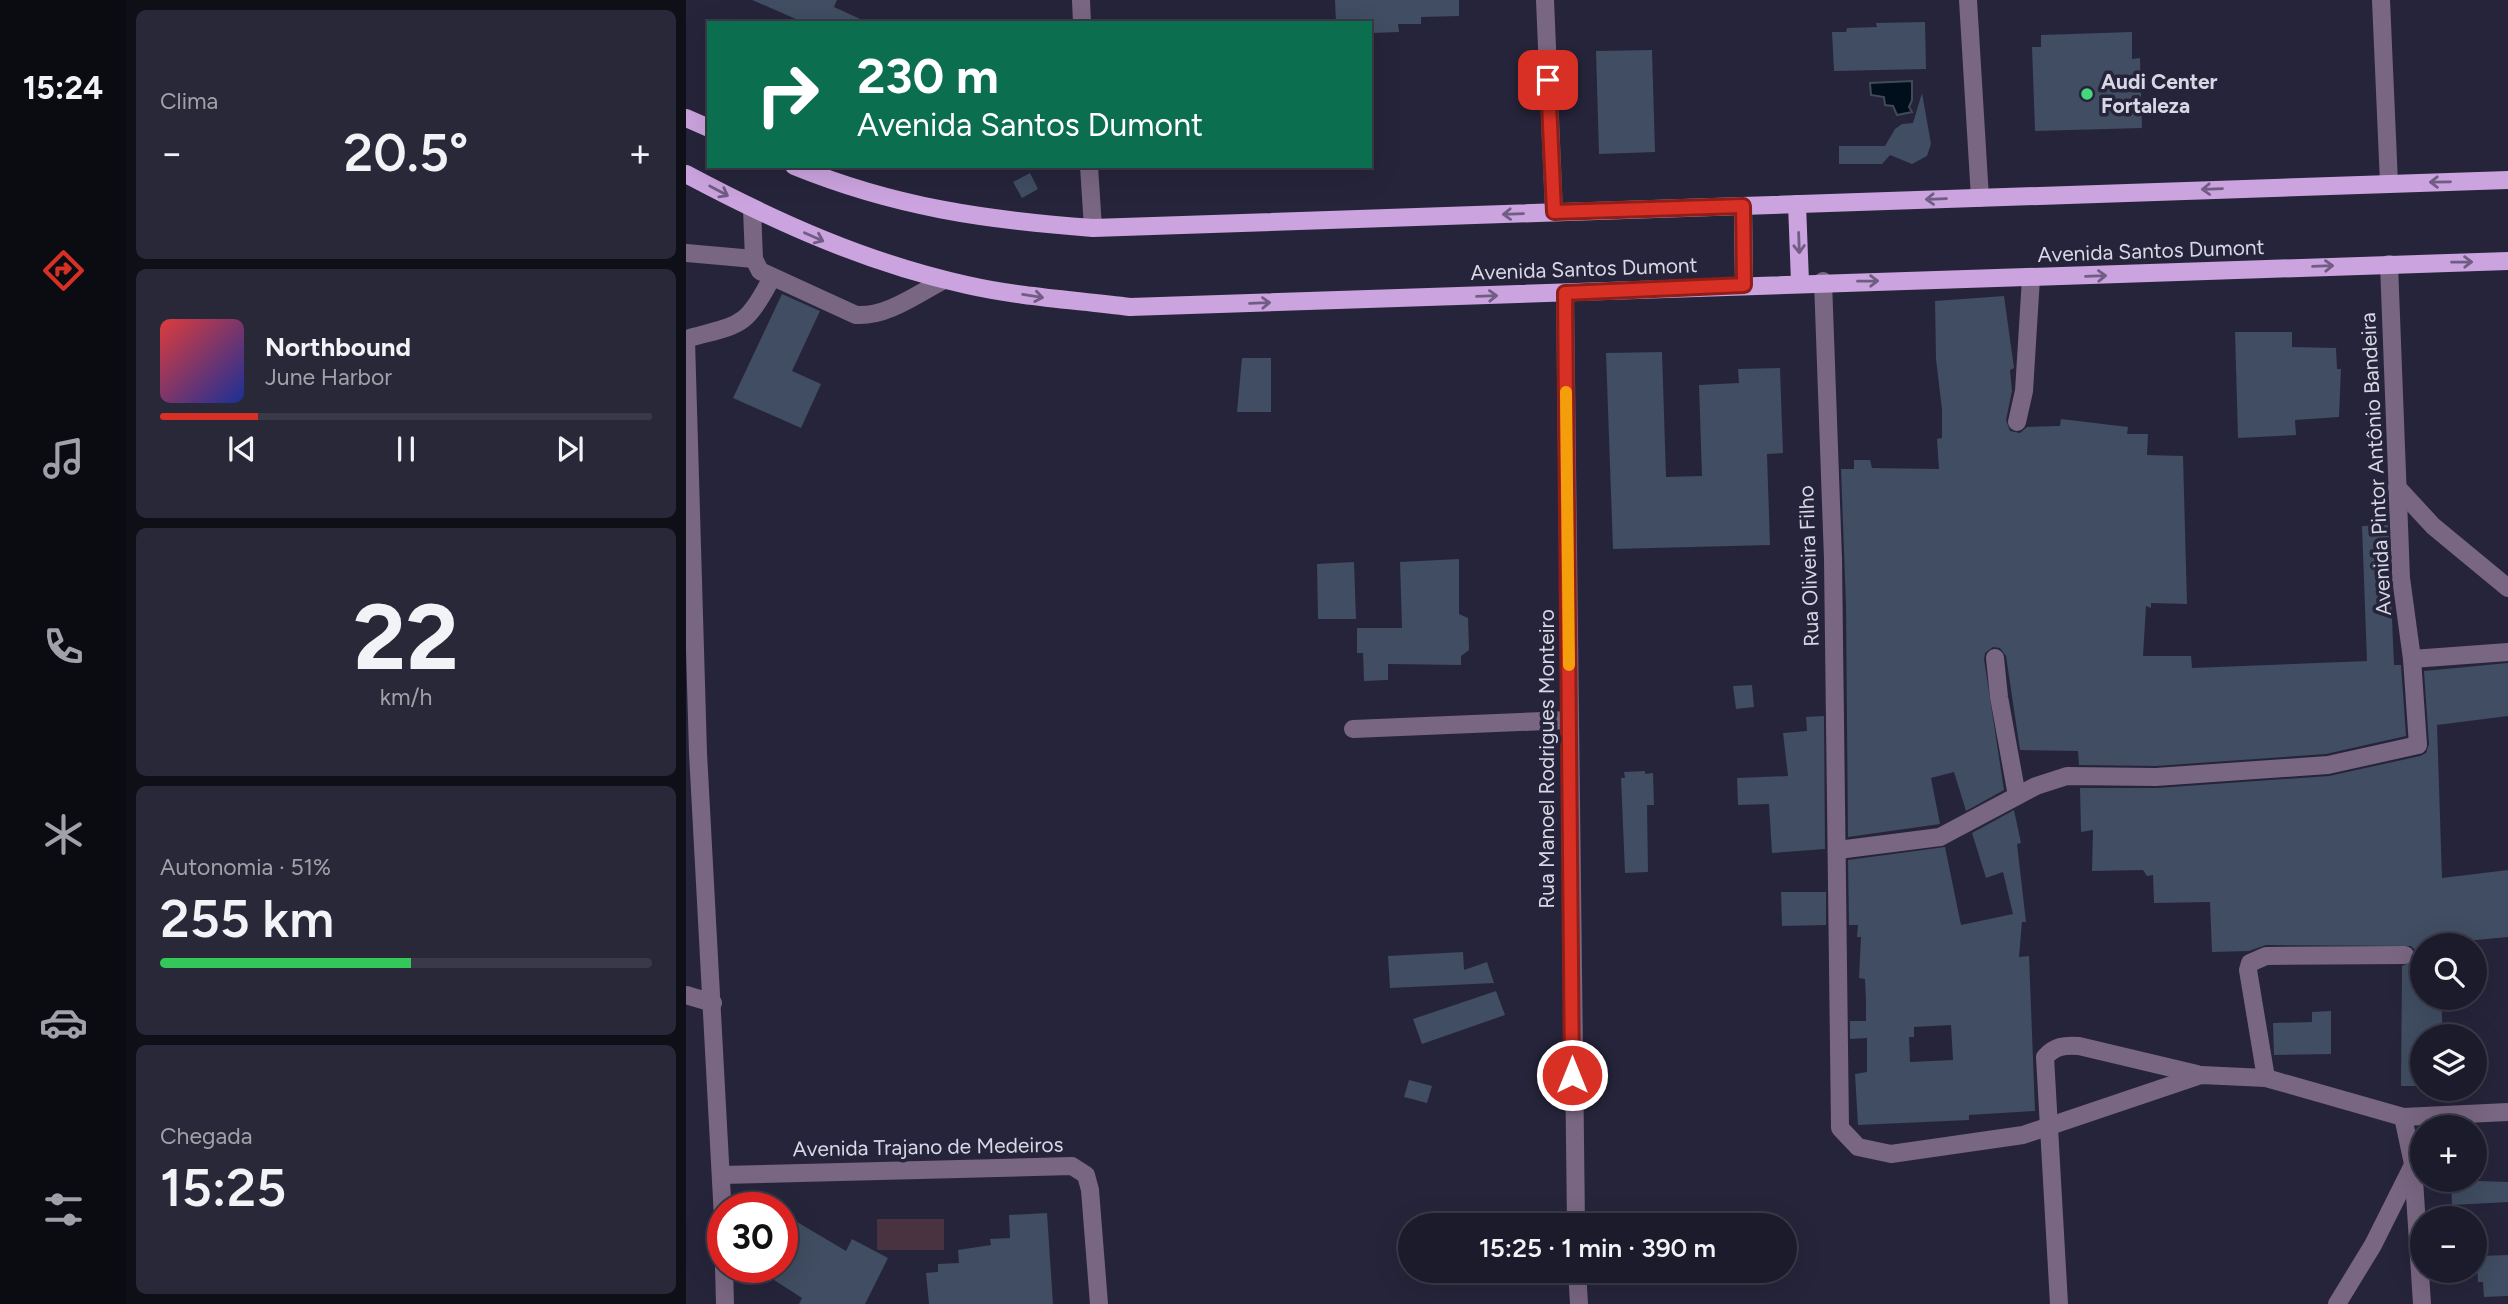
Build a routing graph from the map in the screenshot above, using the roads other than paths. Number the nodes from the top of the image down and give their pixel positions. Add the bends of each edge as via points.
1 (1081, 0) edge
2 (1545, 0) edge
3 (1968, 0) edge
4 (2381, 0) edge
5 (1082, 21) edge
6 (686, 117) edge
7 (707, 127) edge
8 (799, 168) edge
9 (1089, 168) edge
10 (686, 174) edge
11 (2508, 180) edge
12 (2389, 183) junction
13 (1980, 198) junction
14 (1797, 204) junction
15 (1743, 206) junction
16 (752, 209) junction
17 (1554, 212) junction
18 (1093, 228) junction
19 (686, 253) edge
20 (754, 259) junction
21 (2508, 261) edge
22 (2389, 264) junction
23 (2031, 278) junction
24 (771, 279) junction
25 (944, 280) junction
26 (1822, 281) junction
27 (1800, 282) junction
28 (1744, 285) junction
29 (1565, 293) junction
30 (686, 339) edge
31 (2017, 422) dead end
32 (2397, 487) junction
33 (2508, 588) edge
34 (2508, 652) edge
35 (1995, 658) dead end
36 (2413, 659) junction
37 (1569, 720) junction
38 (1353, 729) dead end
39 (2017, 796) junction
40 (1838, 850) junction
41 (2405, 955) dead end
42 (686, 995) edge
43 (713, 1003) junction
44 (2201, 1075) junction
45 (2266, 1078) junction
46 (2508, 1112) edge
47 (2403, 1118) junction
48 (2050, 1124) junction
49 (2410, 1150) edge
50 (2410, 1170) edge
51 (722, 1175) junction
52 (722, 1192) edge
53 (2415, 1192) edge
54 (1576, 1213) edge
55 (724, 1283) edge
56 (1578, 1283) edge
57 (725, 1304) edge
58 (1099, 1304) edge
59 (1579, 1304) edge
60 (2059, 1304) edge
61 (2337, 1304) edge
62 (2422, 1304) edge

1 - 5 street
2 - 17 street
3 - 13 street
4 - 12 street
6 - 7 main road
8 - 18 main road via 927,209
9 - 18 street
10 -> 16 main road, Avenida Santos Dumont
11 -> 12 main road
12 -> 13 main road
13 -> 14 main road
14 - 15 main road
14 -> 27 main road
15 - 17 main road
15 - 28 main road
16 - 20 street
16 -> 25 main road, Avenida Santos Dumont via 825,242
17 -> 18 main road
19 - 20 street
20 - 24 street
22 -> 21 main road, Avenida Santos Dumont
23 -> 22 main road, Avenida Santos Dumont
22 - 32 street, Avenida Pintor Antônio Bandeira
26 -> 23 main road, Avenida Santos Dumont
23 - 31 street via 2024,391
24 - 25 street via 856,315 869,316
24 - 30 street via 746,320
25 -> 29 main road, Avenida Santos Dumont via 1049,299 1130,307
26 - 27 main road, Avenida Santos Dumont
26 - 40 street, Rua Oliveira Filho
27 - 28 main road, Avenida Santos Dumont
28 - 29 main road, Avenida Santos Dumont
29 - 37 street, Rua Manoel Rodrigues Monteiro
30 - 43 street via 698,753
32 - 33 street via 2433,526
32 - 36 street, Avenida Pintor Antônio Bandeira via 2401,578
34 - 36 street
35 - 39 street
36 - 39 street, Avenida Pintor Antônio Bandeira via 2418,745 2314,766 2156,777 2067,776
37 - 38 street
37 - 54 street, Rua Manoel Rodrigues Monteiro
39 - 40 street via 1940,837
40 - 48 street, Rua Oliveira Filho via 1840,1128 1857,1147 1891,1154 2023,1135
41 - 45 street via 2266,956 2250,963
42 - 43 street
43 - 51 street
44 - 45 street
44 - 48 street, Rua Oliveira Filho
44 - 48 street via 2064,1045 2052,1049 2043,1065
45 - 47 street
46 - 47 street
47 - 49 street
48 - 60 street
50 - 61 street
51 - 52 street
51 - 58 street, Avenida Trajano de Medeiros via 1072,1166 1086,1175 1090,1190
53 - 62 street
55 - 57 street
56 - 59 street

